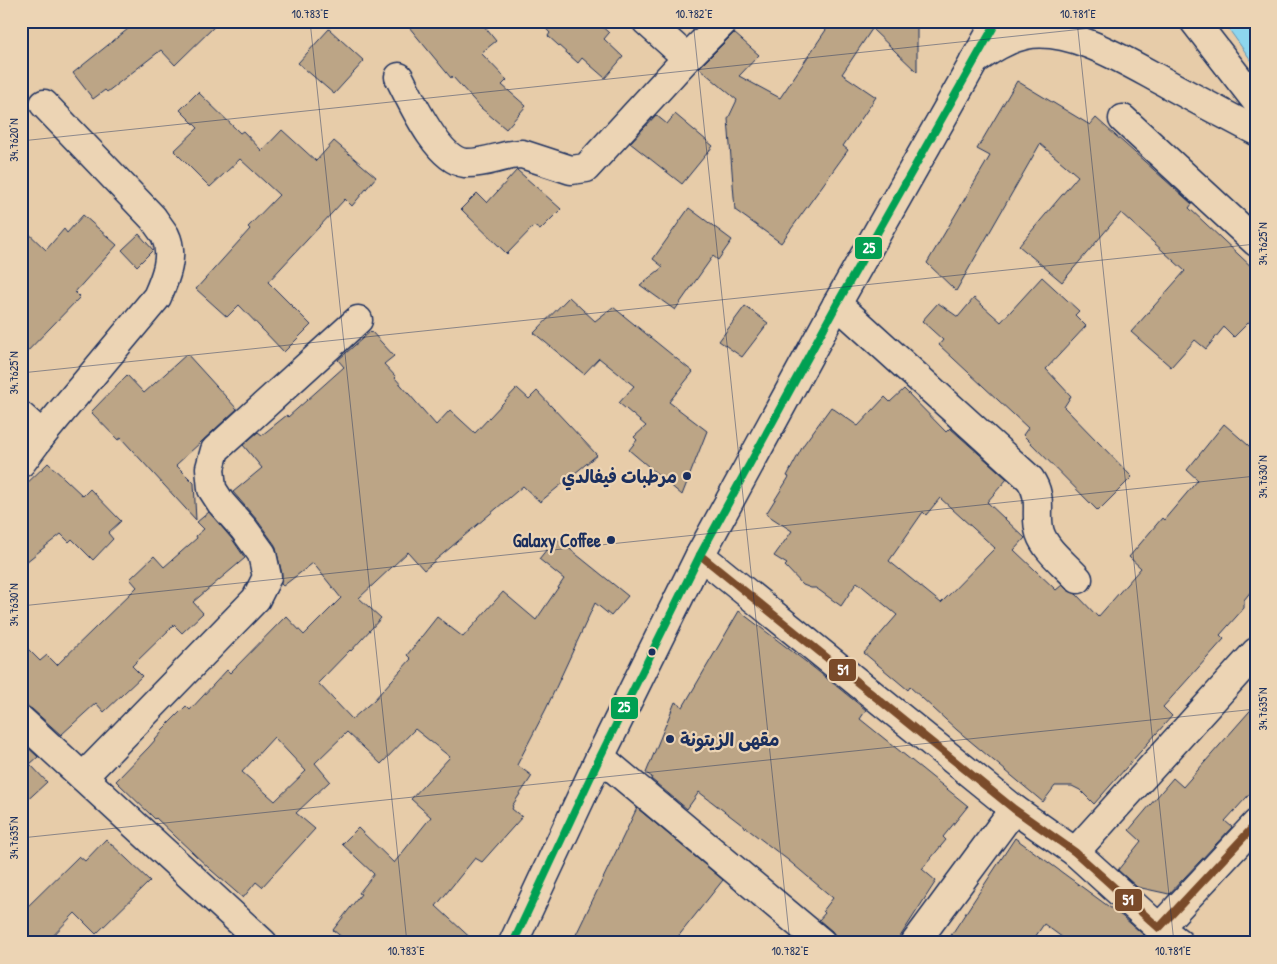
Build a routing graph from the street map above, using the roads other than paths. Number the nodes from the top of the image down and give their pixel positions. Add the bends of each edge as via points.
1 (646, 21) edge
2 (724, 21) edge
3 (997, 21) edge
4 (1194, 21) edge
5 (687, 58) junction
6 (974, 61) junction
7 (399, 77) dead end
8 (1256, 101) edge
9 (44, 104) dead end
10 (1123, 118) dead end
11 (1256, 131) edge
12 (1256, 242) edge
13 (838, 304) junction
14 (358, 320) dead end
15 (21, 416) edge
16 (42, 435) junction
17 (21, 463) edge
18 (700, 555) junction
19 (1078, 579) dead end
20 (1256, 652) edge
21 (21, 720) edge
22 (600, 757) junction
23 (83, 777) junction
24 (1014, 809) junction
25 (1256, 824) edge
26 (1075, 852) junction
27 (1169, 935) edge
28 (263, 943) edge
29 (513, 943) edge
30 (822, 943) edge
31 (914, 943) edge

1 - 5 main road
2 - 5 main road
3 - 6 main road
4 - 8 main road
5 - 7 main road via 586,168 571,170 522,154 464,163 448,155 427,131
6 - 11 main road via 1002,43 1026,35 1049,34 1069,38 1101,50
6 - 13 main road
9 - 16 main road via 153,218 166,237 169,256 166,277 157,297
10 - 12 main road
13 - 18 main road
13 - 19 main road via 1030,479 1038,498 1040,533
14 - 23 main road via 215,450 210,468 212,488 262,554 267,577 256,599
15 - 16 main road
16 - 17 main road
18 - 22 main road
18 - 24 main road
20 - 26 main road
21 - 23 main road
22 - 29 main road
22 - 30 main road
23 - 28 main road
24 - 26 main road
24 - 31 main road
25 - 27 main road
26 - 27 main road

